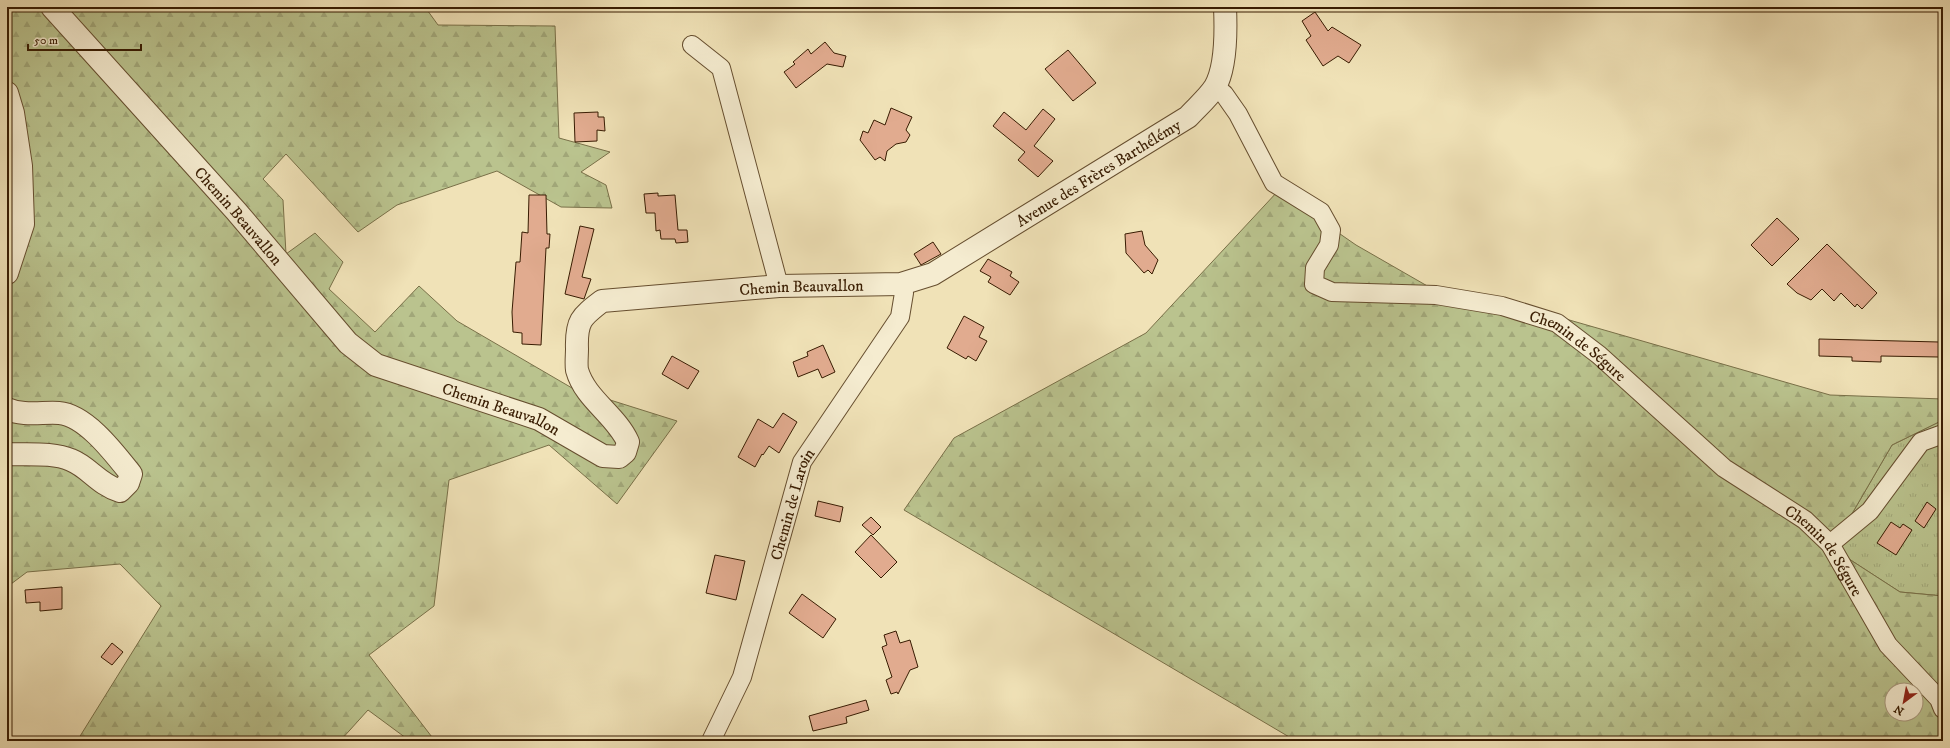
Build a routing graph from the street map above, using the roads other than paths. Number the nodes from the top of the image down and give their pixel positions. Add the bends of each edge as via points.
1 (52, 7) edge
2 (1225, 7) edge
3 (692, 45) dead end
4 (1215, 86) junction
5 (7, 93) edge
6 (7, 273) edge
7 (901, 284) junction
8 (778, 286) junction
9 (7, 409) edge
10 (1943, 434) edge
11 (7, 454) edge
12 (1830, 544) junction
13 (1943, 709) edge
14 (711, 741) edge

1 - 8 street, Chemin Beauvallon via 236,211 348,343 376,365 539,419 603,456 619,457 625,452 628,442 623,432 585,388 577,369 576,336 580,322 588,312 602,301
2 - 4 street, Avenue des Frères Barthélémy via 1226,30 1222,62
3 - 8 street via 721,68
4 - 7 street, Avenue des Frères Barthélémy via 1188,117 933,274
4 - 12 street, Chemin de Ségure via 1238,114 1274,182 1321,212 1331,230 1329,245 1315,268 1314,284 1332,292 1436,295 1502,306 1557,324 1599,355 1724,468 1805,520
5 - 6 street via 13,113 21,166 23,224
7 - 8 street, Chemin Beauvallon
7 - 14 street, Chemin de Laroin via 904,293 900,317 802,462 742,677
9 - 11 street via 16,412 61,413 76,417 92,430 131,474 128,483 120,491 108,487 73,460 59,456
10 - 12 street via 1922,442 1870,510
12 - 13 street, Chemin de Ségure via 1888,645 1939,699

